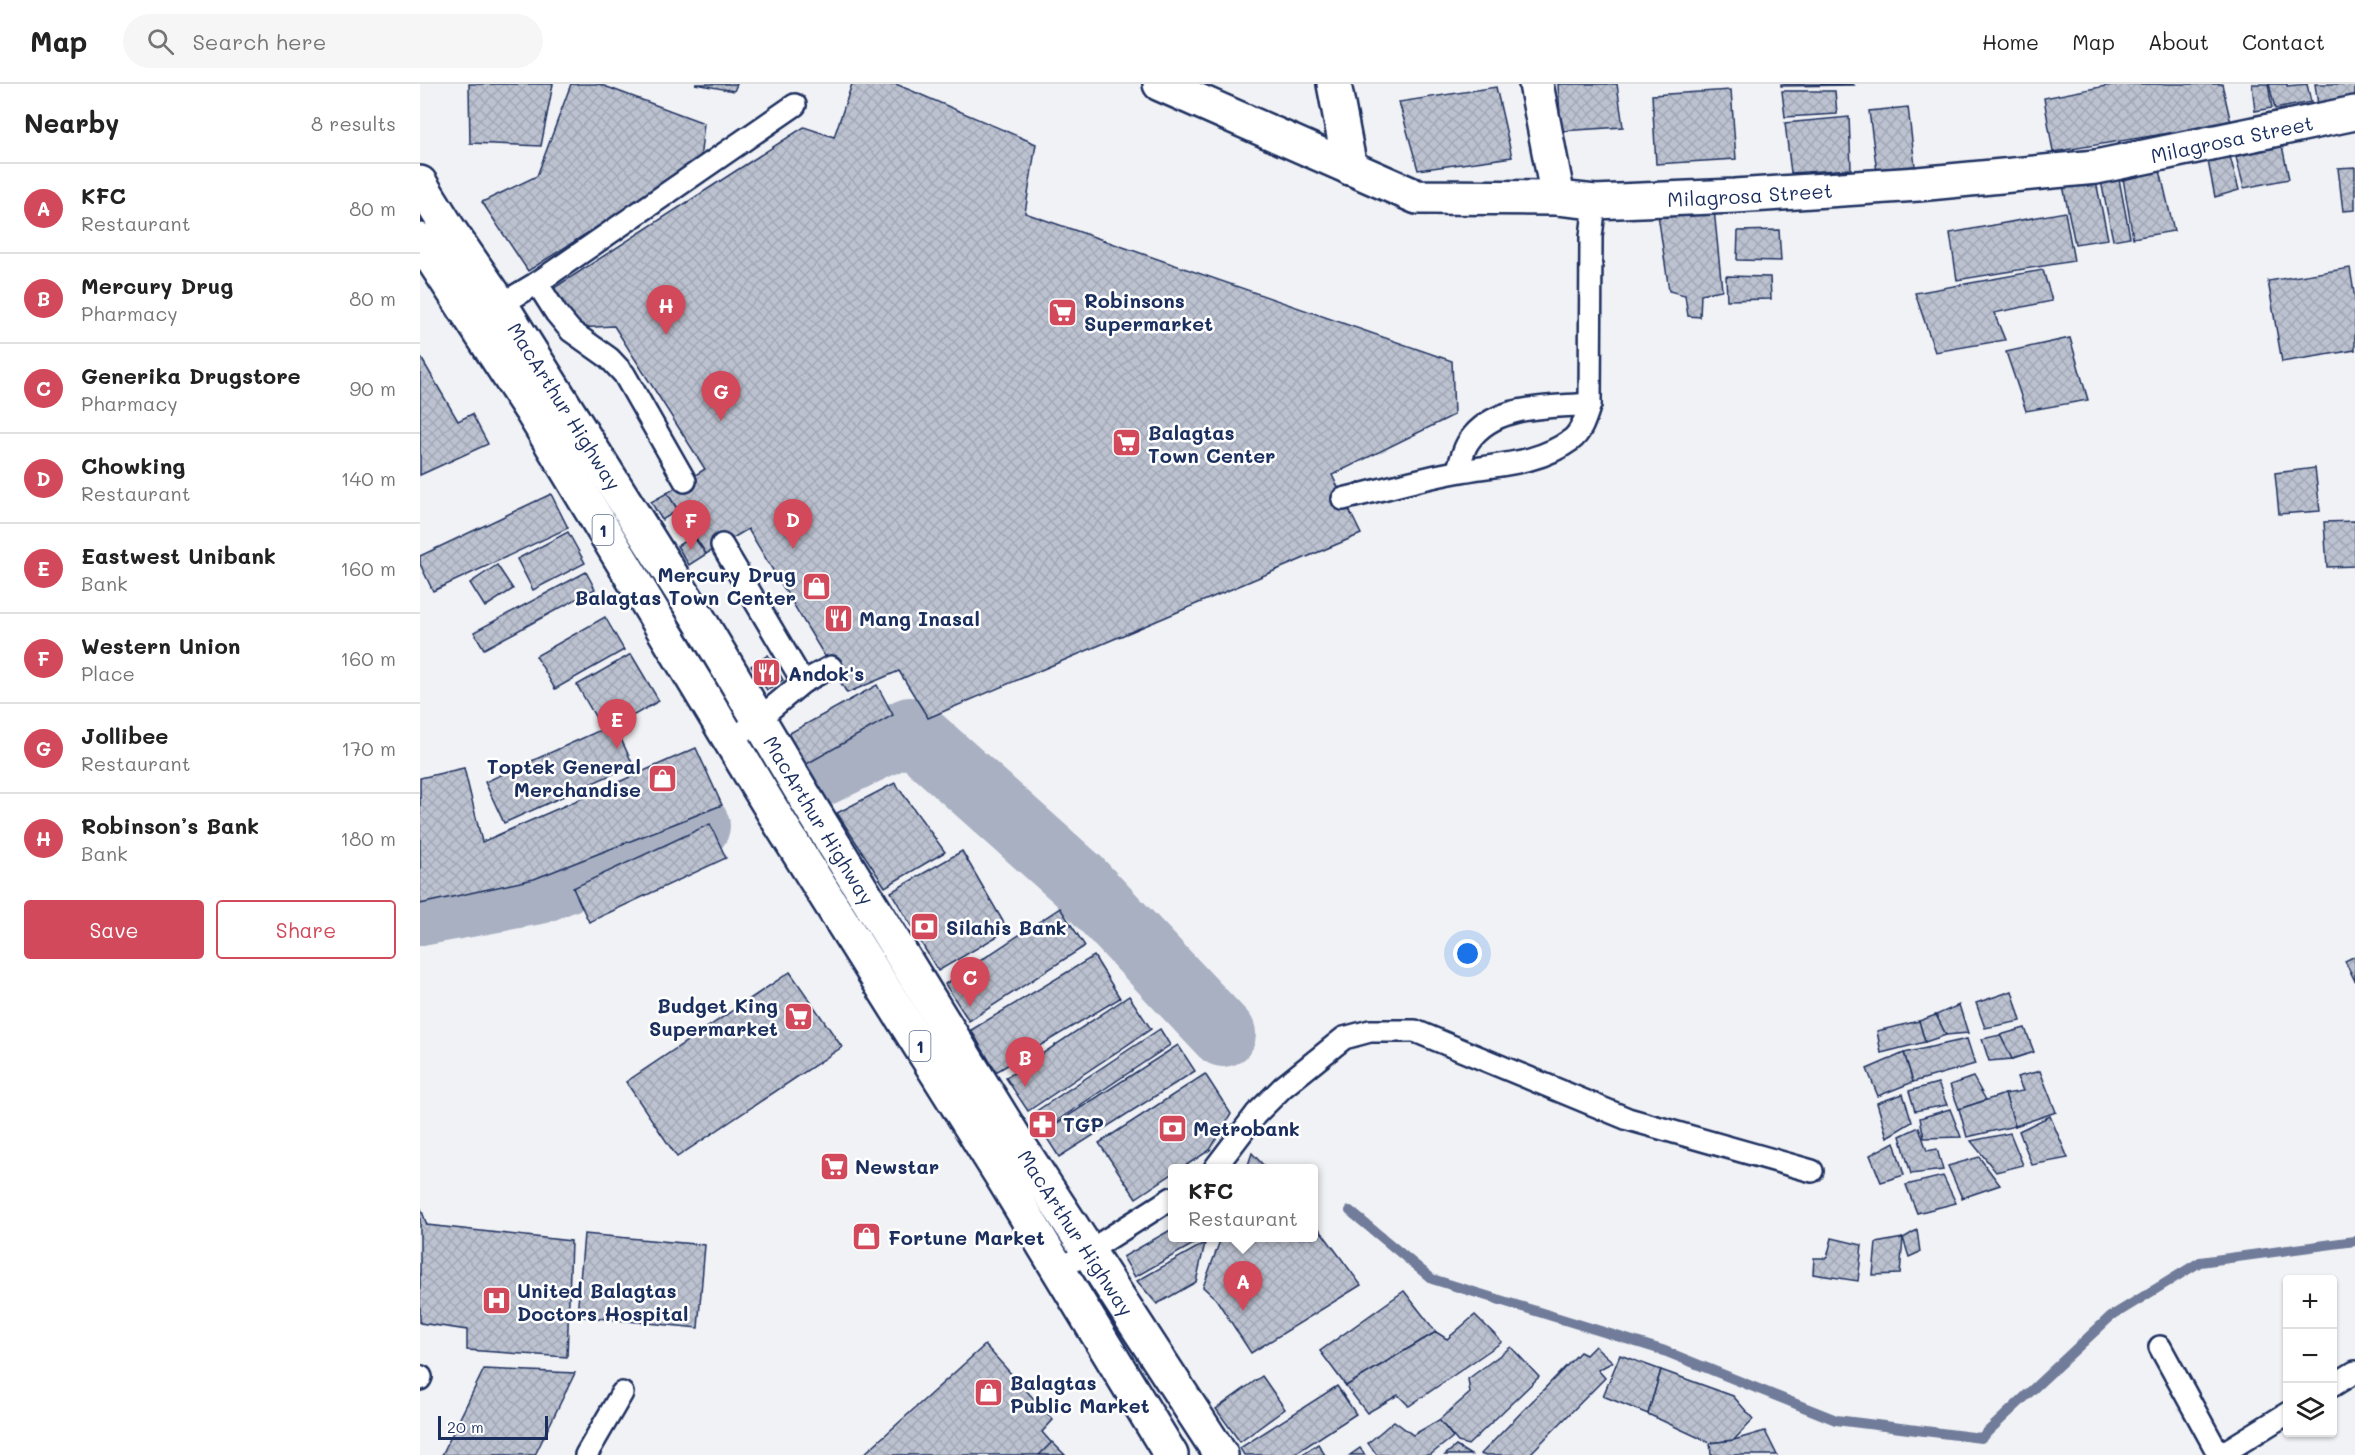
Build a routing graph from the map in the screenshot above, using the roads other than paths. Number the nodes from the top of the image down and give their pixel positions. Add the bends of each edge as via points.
1 (1160, 84) edge
2 (1334, 84) edge
3 (1536, 84) edge
4 (795, 105) dead end
5 (2355, 113) edge
6 (1350, 168) junction
7 (420, 183) edge
8 (1558, 198) junction
9 (1594, 202) junction
10 (420, 240) edge
11 (537, 283) junction
12 (501, 305) junction
13 (472, 320) junction
14 (1590, 404) junction
15 (1457, 471) junction
16 (685, 481) dead end
17 (1343, 499) dead end
18 (722, 544) dead end
19 (831, 667) dead end
20 (803, 682) junction
21 (760, 720) junction
22 (732, 741) junction
23 (1218, 1164) edge
24 (1812, 1171) dead end
25 (1168, 1201) edge
26 (1088, 1249) junction
27 (1059, 1269) junction
28 (2160, 1347) dead end
29 (2355, 1372) edge
30 (2337, 1383) edge
31 (622, 1393) dead end
32 (2283, 1416) edge
33 (586, 1455) edge
34 (1171, 1455) edge
35 (1221, 1455) edge
36 (2219, 1455) edge

1 - 6 main road, Milagrosa Street
2 - 6 main road
3 - 8 main road
4 - 11 lane
5 - 9 main road, Milagrosa Street via 2096,167 1918,184
6 - 8 main road, Milagrosa Street via 1417,197
7 - 12 main road, MacArthur Highway / 1
8 - 9 main road, Milagrosa Street
9 - 14 lane
10 - 13 main road, MacArthur Highway / 1
11 - 12 lane
11 - 16 lane via 571,331 624,374
12 - 13 lane
12 - 21 main road, MacArthur Highway / 1
13 - 22 main road, MacArthur Highway / 1
14 - 15 lane via 1573,439 1553,450 1528,460
14 - 15 lane via 1499,415 1468,442
15 - 17 lane
18 - 20 lane
19 - 20 lane
20 - 21 lane
21 - 22 lane
21 - 26 main road, MacArthur Highway / 1 via 1019,1145
22 - 27 main road, MacArthur Highway / 1
23 - 24 lane via 1256,1114 1344,1038 1370,1031 1415,1031 1628,1119
25 - 26 lane
26 - 27 lane
26 - 35 main road, MacArthur Highway / 1
27 - 34 main road, MacArthur Highway / 1
28 - 36 lane
29 - 30 lane
31 - 33 lane
32 - 36 lane

